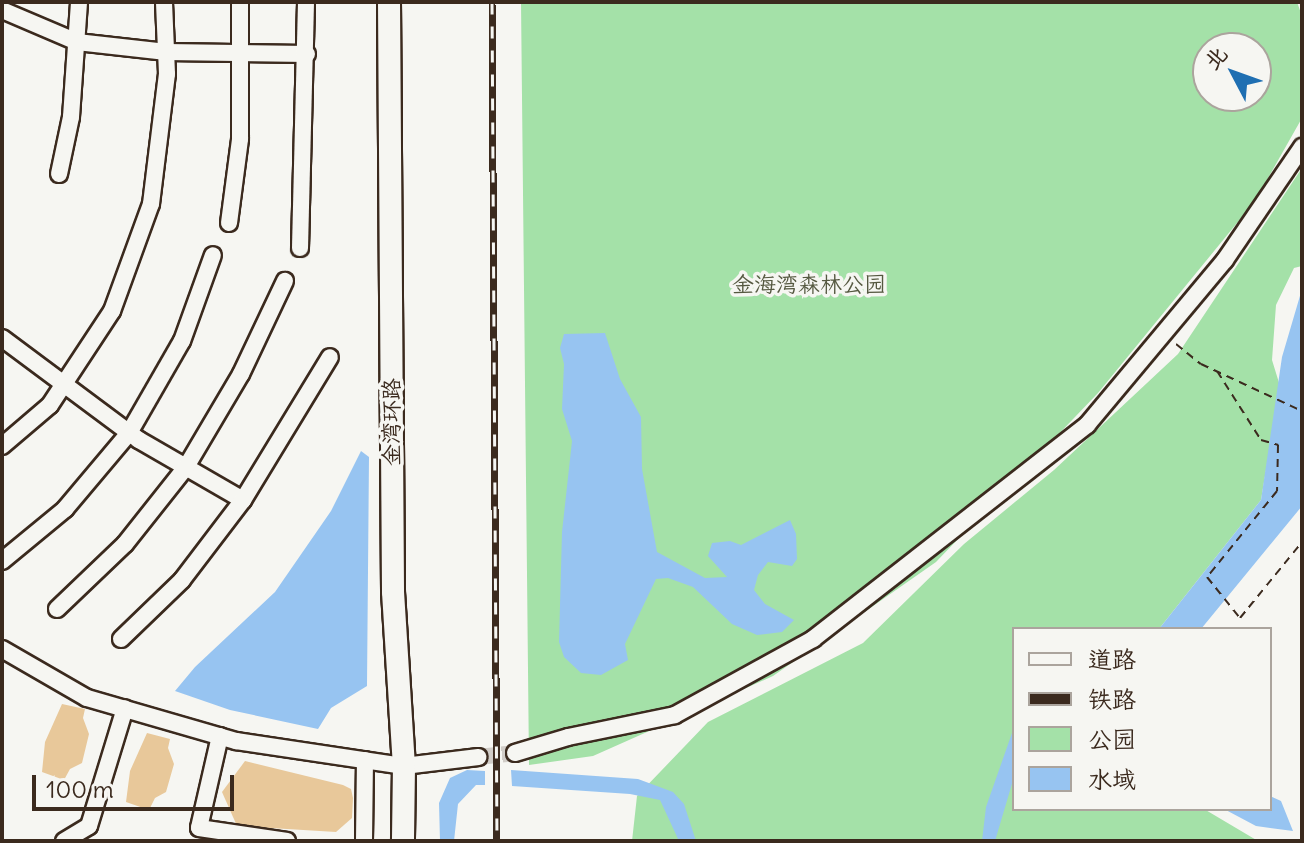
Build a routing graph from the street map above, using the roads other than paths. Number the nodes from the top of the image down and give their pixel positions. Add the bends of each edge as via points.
1 (79, 2) edge
2 (164, 2) edge
3 (240, 2) edge
4 (306, 2) edge
5 (389, 2) edge
6 (2, 10) edge
7 (77, 42) junction
8 (166, 52) junction
9 (241, 53) junction
10 (307, 54) junction
11 (1302, 147) edge
12 (59, 174) dead end
13 (229, 223) dead end
14 (300, 248) dead end
15 (213, 255) dead end
16 (285, 281) dead end
17 (2, 338) edge
18 (330, 357) dead end
19 (63, 386) junction
20 (129, 433) junction
21 (2, 446) edge
22 (186, 467) junction
23 (243, 500) junction
24 (2, 561) edge
25 (57, 609) dead end
26 (121, 639) dead end
27 (2, 649) edge
28 (125, 708) junction
29 (220, 736) junction
30 (515, 753) tunnel mouth
31 (478, 757) tunnel mouth
32 (365, 760) junction
33 (404, 766) junction
34 (64, 841) edge
35 (287, 841) edge
36 (364, 841) edge
37 (403, 841) edge

1 - 7 street
2 - 8 street
3 - 9 street
4 - 10 street
5 - 33 main road, 金湾环路 via 393,592
6 - 7 street
7 - 8 street
7 - 12 street via 71,117
8 - 9 street
8 - 19 street via 151,204 112,311
9 - 10 street
9 - 13 street via 240,139
10 - 14 street
11 - 30 street via 1225,260 1087,425 813,639 675,715
15 - 20 street via 182,341
16 - 22 street via 241,374
17 - 19 street
18 - 23 street
19 - 20 street
19 - 21 street via 50,405
20 - 22 street
20 - 24 street via 65,509
22 - 23 street
22 - 25 street via 125,544
23 - 26 street via 182,580
27 - 28 street via 87,698
28 - 29 street
28 - 34 street via 89,826
29 - 32 street
29 - 35 street via 199,828
31 - 33 street
32 - 33 street
32 - 36 street
33 - 37 main road, 金湾环路

